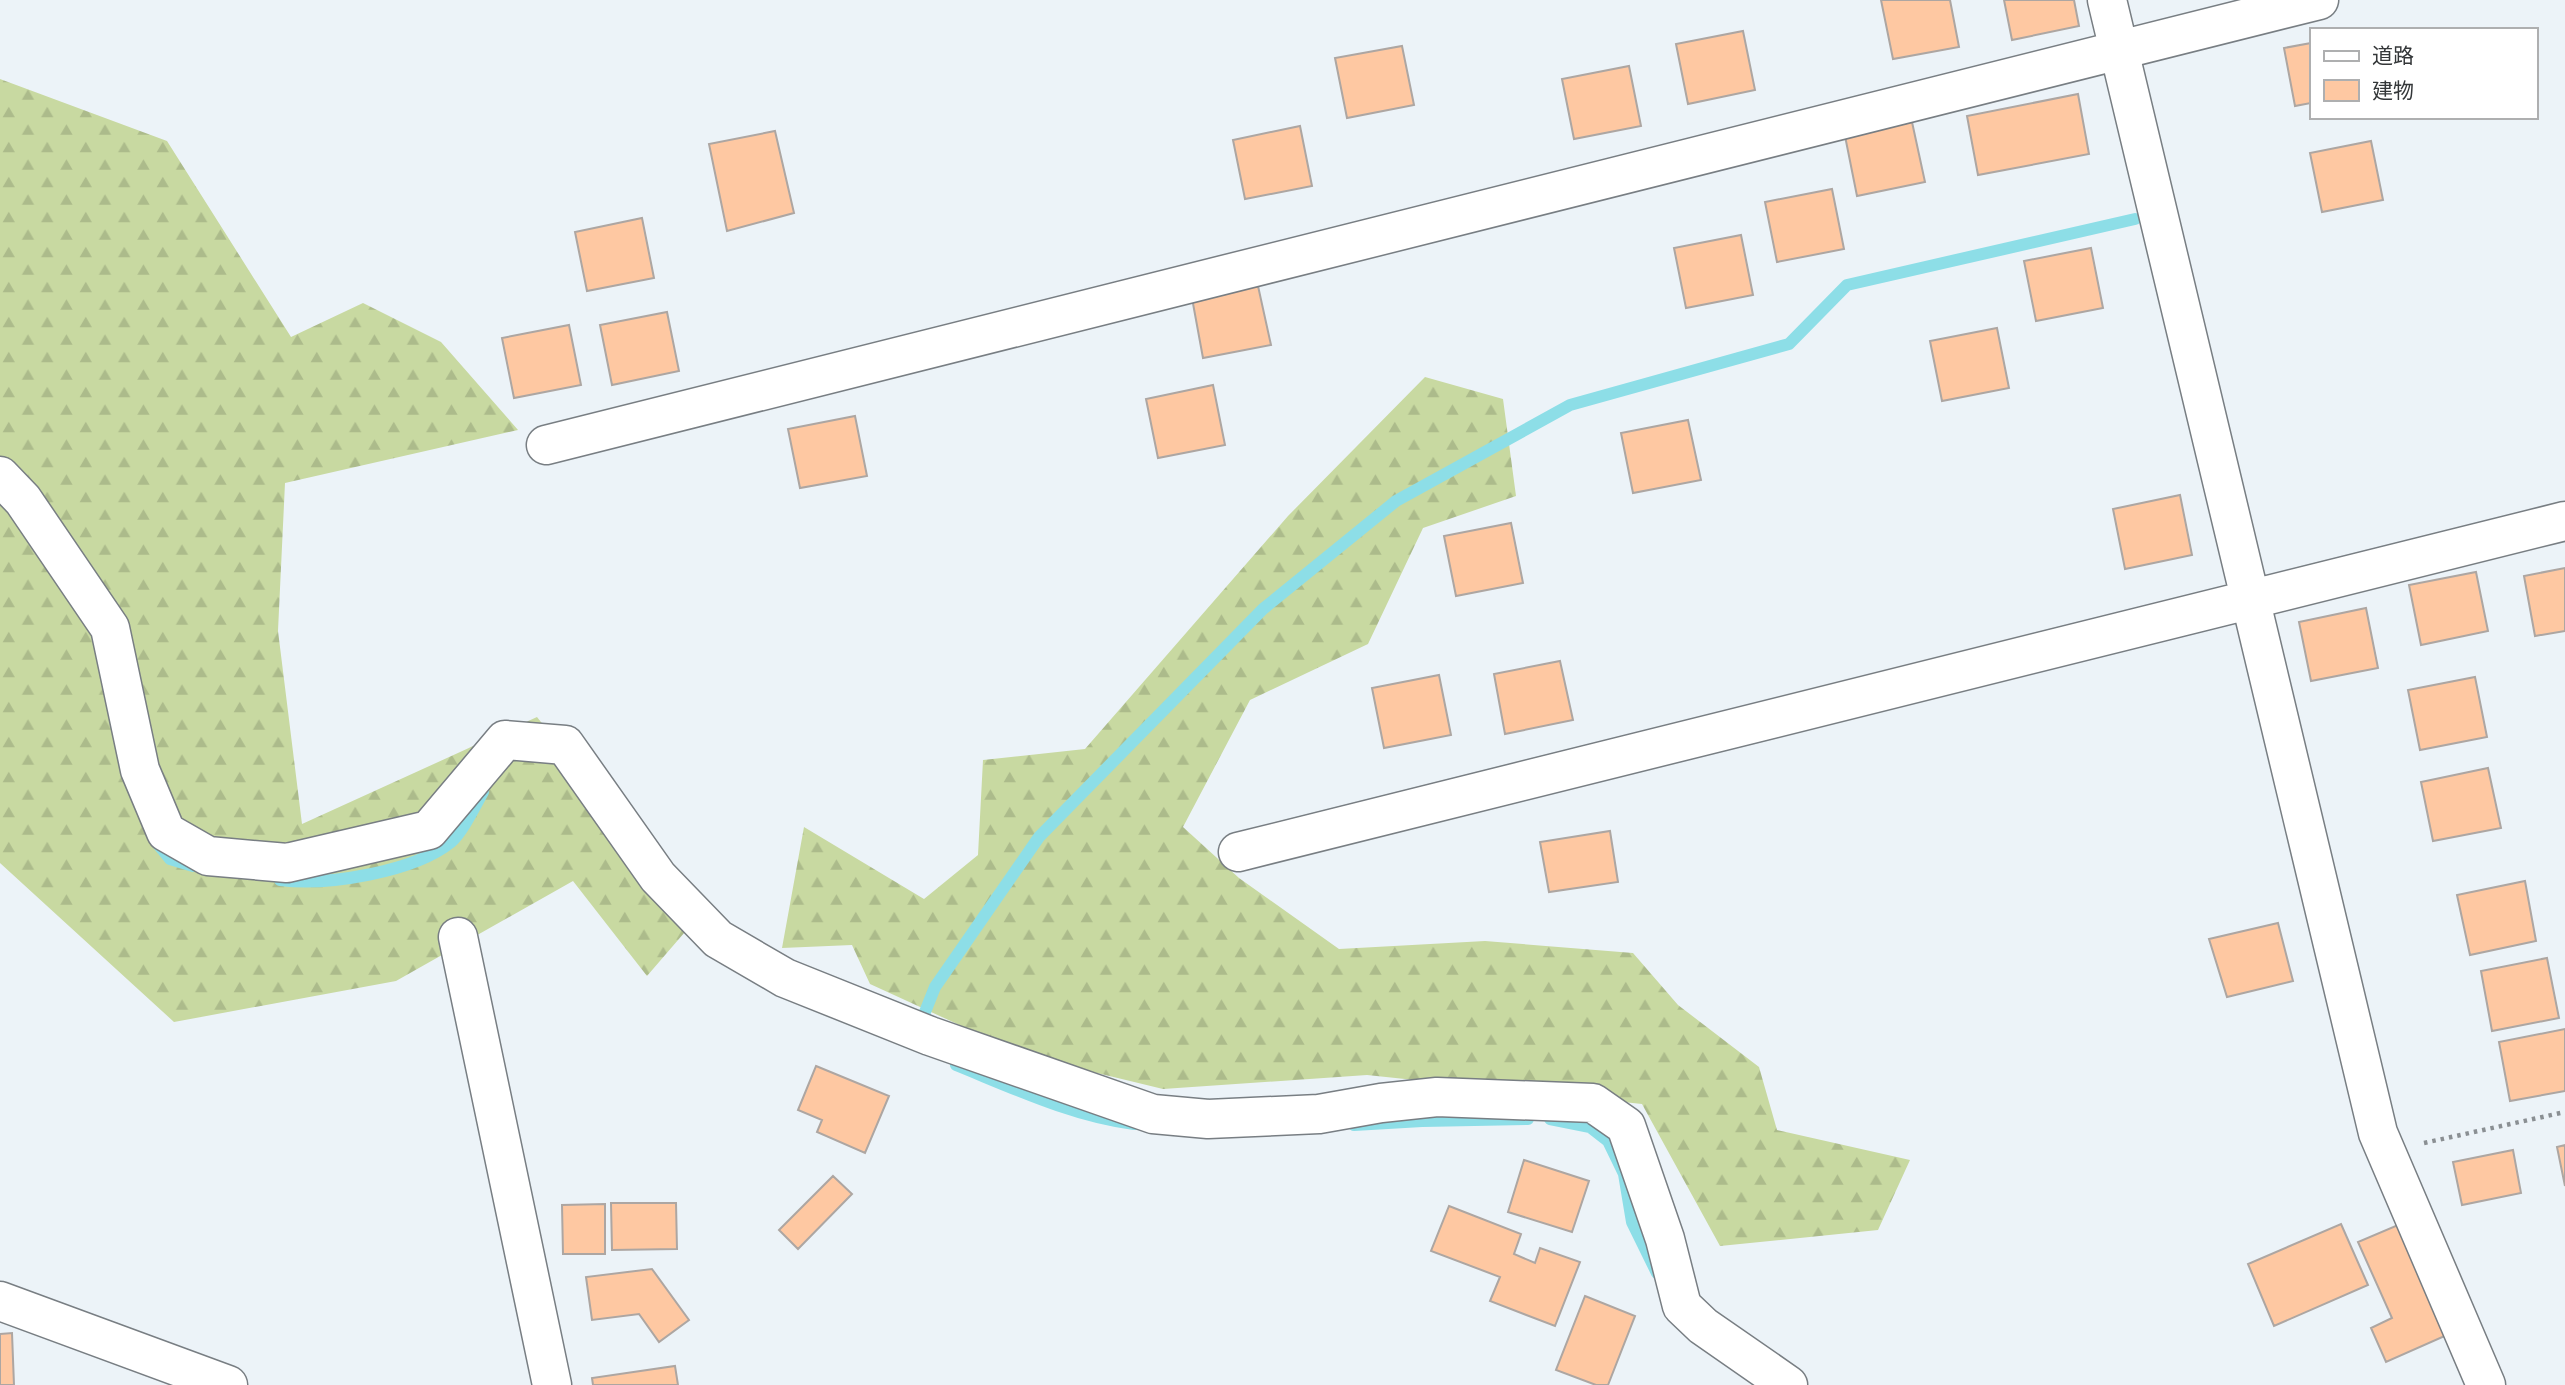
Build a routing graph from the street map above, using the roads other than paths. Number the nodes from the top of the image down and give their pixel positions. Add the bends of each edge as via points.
1 (2107, 0) edge
2 (2319, 0) edge
3 (2120, 51) junction
4 (546, 445) dead end
5 (0, 476) edge
6 (2565, 521) edge
7 (2250, 599) junction
8 (1238, 852) dead end
9 (458, 937) dead end
10 (0, 1301) edge
11 (228, 1385) edge
12 (552, 1385) edge
13 (1788, 1385) edge
14 (2486, 1385) edge

1 - 3 street
2 - 3 street
3 - 4 street
3 - 7 street
5 - 13 street via 23,500 110,628 140,770 166,832 208,856 287,863 429,830 505,740 565,745 658,877 718,939 785,978 918,1031 1153,1114 1208,1119 1319,1114 1437,1097 1593,1103 1626,1126 1665,1239 1682,1306
6 - 7 street
7 - 8 street
7 - 14 street via 2378,1133
9 - 12 street
10 - 11 street

